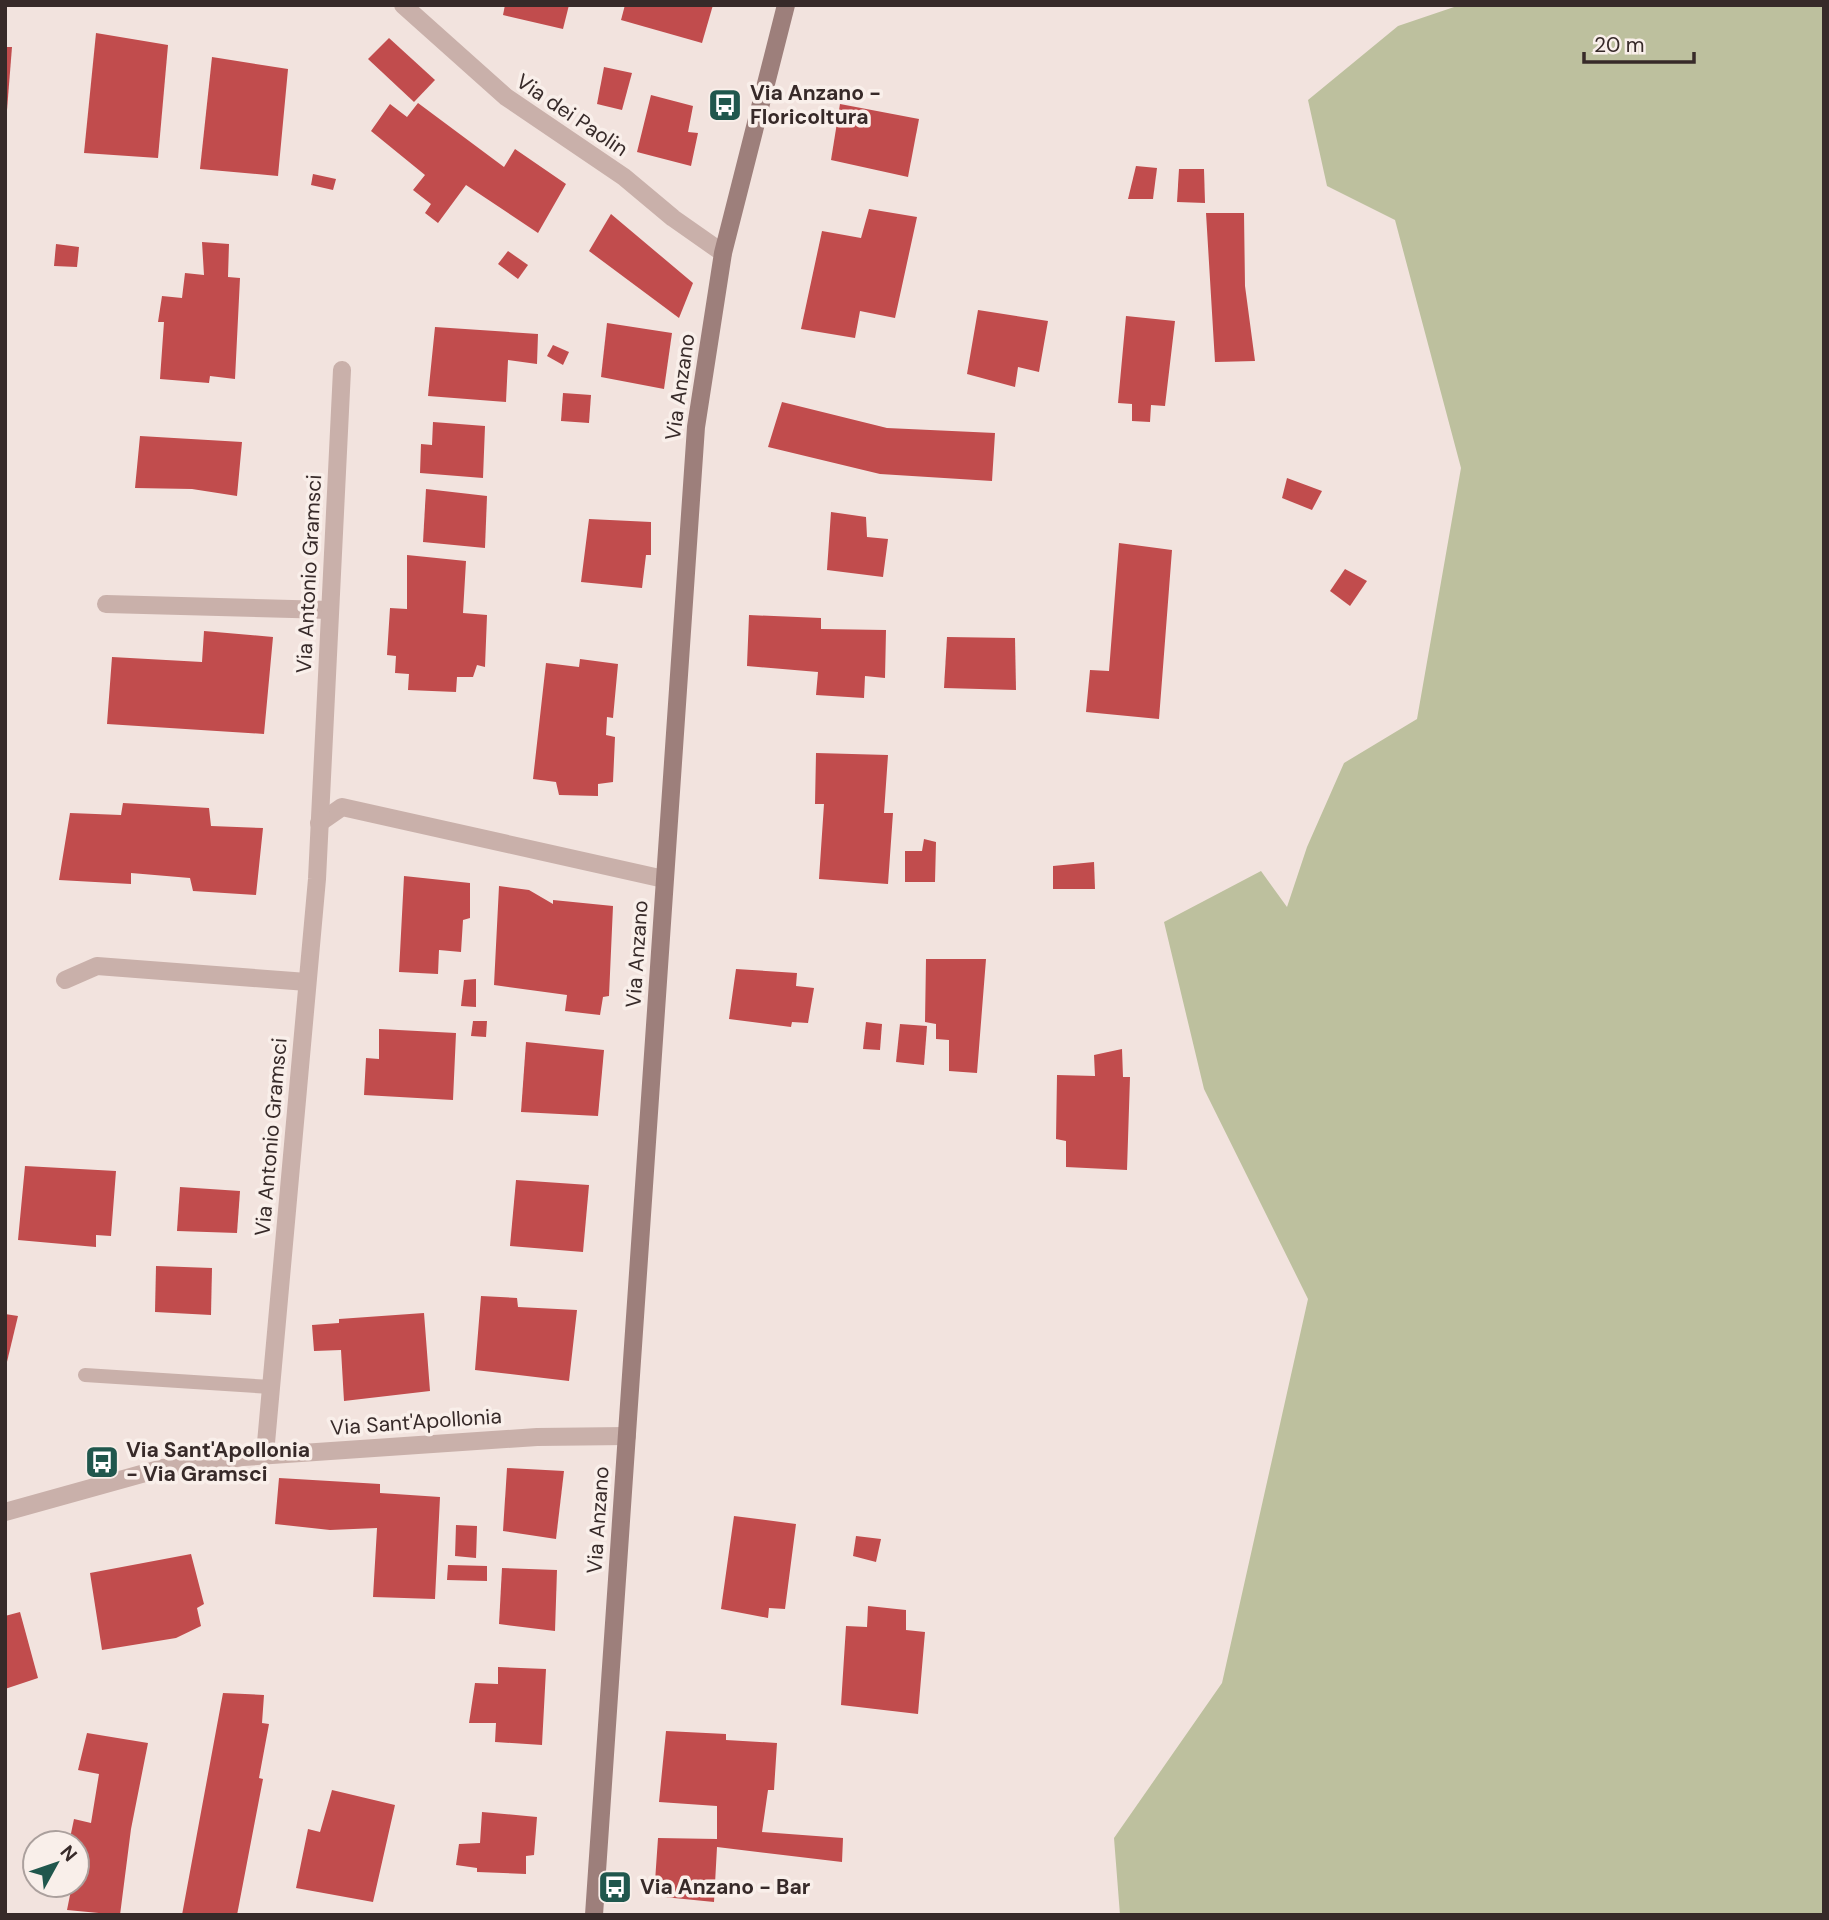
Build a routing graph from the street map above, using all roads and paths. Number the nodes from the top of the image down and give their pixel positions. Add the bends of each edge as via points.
1 (403, 5) edge
2 (786, 5) edge
3 (723, 253) junction
4 (342, 370) dead end
5 (106, 604) dead end
6 (330, 610) junction
7 (319, 823) junction
8 (664, 879) junction
9 (65, 980) dead end
10 (307, 982) junction
11 (85, 1375) dead end
12 (271, 1387) junction
13 (627, 1436) junction
14 (265, 1454) junction
15 (5, 1512) edge
16 (594, 1915) edge

1 - 3 street, Via dei Paolin via 506,97 624,177
2 - 3 main road, Via Anzano
3 - 8 main road, Via Anzano via 696,427
4 - 6 street, Via Antonio Gramsci
5 - 6 street
6 - 7 street, Via Antonio Gramsci
7 - 8 street via 342,807
7 - 10 street, Via Antonio Gramsci
8 - 13 main road, Via Anzano
9 - 10 street via 97,966
10 - 12 street, Via Antonio Gramsci
11 - 12 lane
12 - 14 street, Via Antonio Gramsci
13 - 14 street, Via Sant'Apollonia
13 - 16 main road, Via Anzano
14 - 15 street, Via Sant'Apollonia via 163,1468

